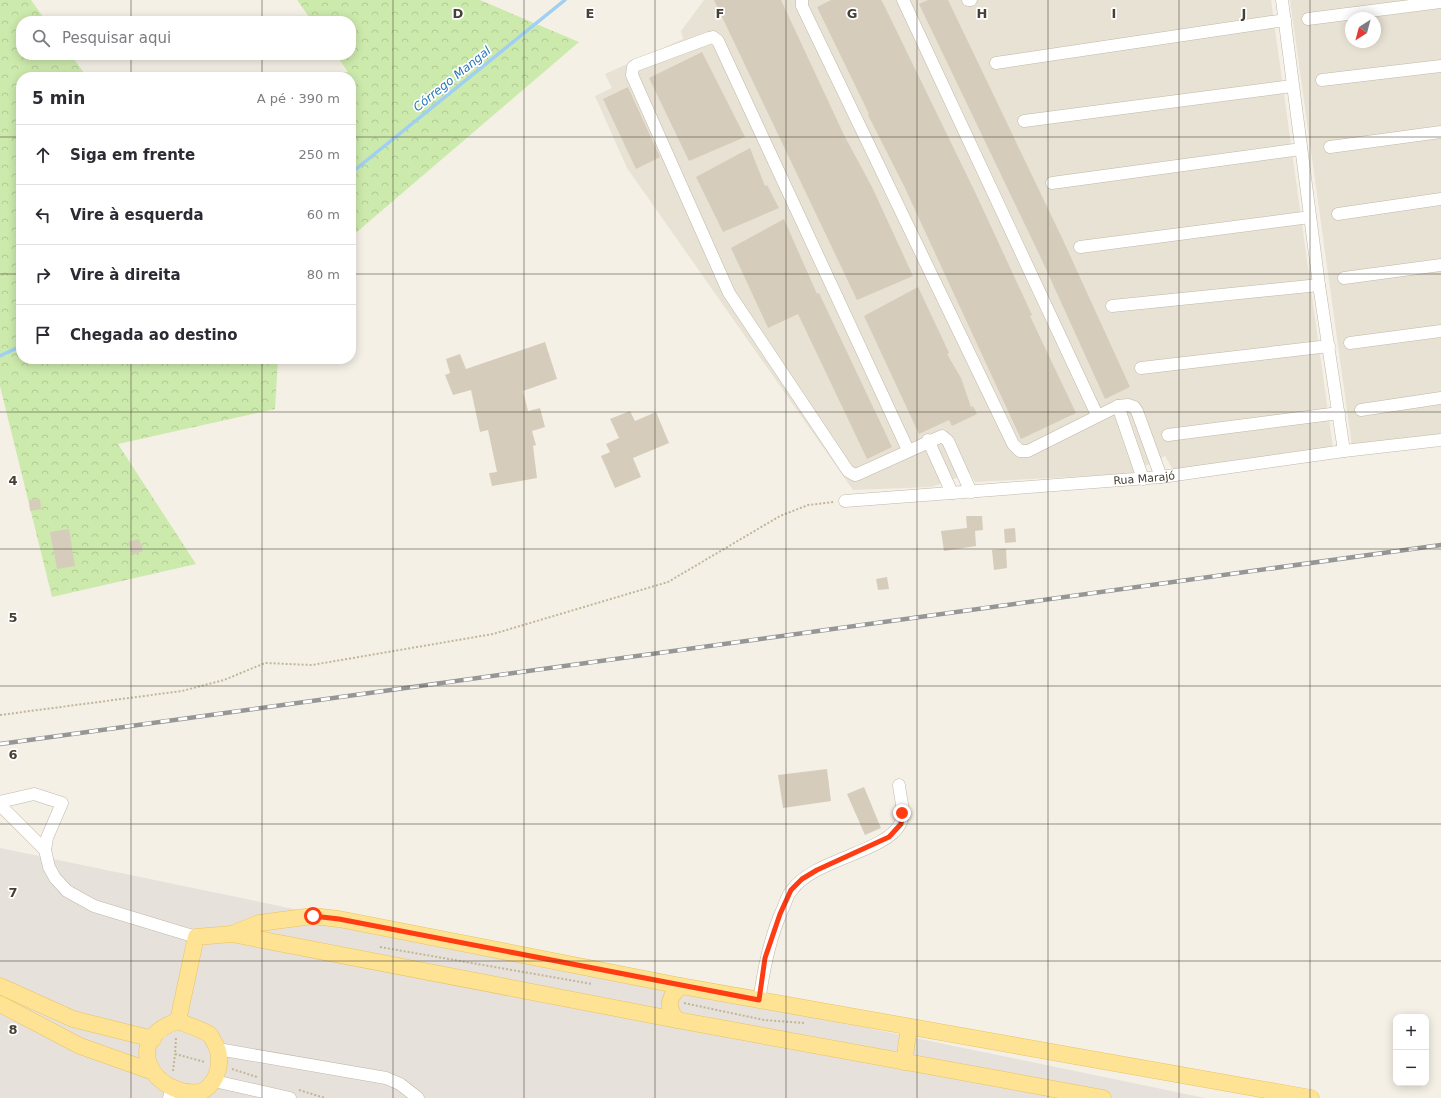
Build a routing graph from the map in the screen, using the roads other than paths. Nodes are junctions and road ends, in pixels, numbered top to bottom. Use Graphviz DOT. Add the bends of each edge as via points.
graph roads {
  1 [pos="802,0"];
  2 [pos="903,0"];
  3 [pos="968,0"];
  4 [pos="971,0"];
  5 [pos="1282,0"];
  6 [pos="1441,2"];
  7 [pos="1308,19"];
  8 [pos="1285,20"];
  9 [pos="996,63"];
  10 [pos="1441,66"];
  11 [pos="1322,80"];
  12 [pos="1292,86"];
  13 [pos="1024,121"];
  14 [pos="1441,132"];
  15 [pos="1330,147"];
  16 [pos="1301,149"];
  17 [pos="1052,183"];
  18 [pos="1441,199"];
  19 [pos="1338,214"];
  20 [pos="1310,217"];
  21 [pos="1080,247"];
  22 [pos="1441,265"];
  23 [pos="1344,278"];
  24 [pos="1319,284"];
  25 [pos="1112,306"];
  26 [pos="1441,331"];
  27 [pos="1350,343"];
  28 [pos="1329,346"];
  29 [pos="1141,368"];
  30 [pos="1441,398"];
  31 [pos="1118,406"];
  32 [pos="1361,410"];
  33 [pos="1339,413"];
  34 [pos="1097,415"];
  35 [pos="1168,435"];
  36 [pos="928,440"];
  37 [pos="1441,440"];
  38 [pos="908,450"];
  39 [pos="1344,451"];
  40 [pos="1161,477"];
  41 [pos="1143,479"];
  42 [pos="971,492"];
  43 [pos="952,493"];
  44 [pos="840,502"];
  45 [pos="899,785"];
  46 [pos="0,804"];
  47 [pos="45,850"];
  48 [pos="232,934"];
  49 [pos="196,937"];
  50 [pos="0,986"];
  51 [pos="681,986"];
  52 [pos="759,1000"];
  53 [pos="0,1004"];
  54 [pos="677,1020"];
  55 [pos="178,1021"];
  56 [pos="909,1027"];
  57 [pos="153,1039"];
  58 [pos="218,1049"];
  59 [pos="904,1062"];
  60 [pos="148,1070"];
  61 [pos="214,1081"];
  62 [pos="292,1093"];
  63 [pos="170,1096"];
  64 [pos="1301,1097"];
  65 [pos="418,1098"];
  66 [pos="1103,1098"];
  1 -- 34 [label="street" via="802,6 1013,444 1020,451 1028,451"];
  2 -- 34 [label="street"];
  3 -- 4 [label="street"];
  5 -- 8 [label="street"];
  6 -- 7 [label="street"];
  8 -- 9 [label="street"];
  8 -- 12 [label="street"];
  10 -- 11 [label="street"];
  12 -- 13 [label="street"];
  12 -- 16 [label="street"];
  14 -- 15 [label="street"];
  16 -- 17 [label="street"];
  16 -- 20 [label="street"];
  18 -- 19 [label="street"];
  20 -- 21 [label="street"];
  20 -- 24 [label="street"];
  22 -- 23 [label="street"];
  24 -- 25 [label="street"];
  24 -- 28 [label="street"];
  26 -- 27 [label="street"];
  28 -- 29 [label="street"];
  28 -- 33 [label="street"];
  30 -- 32 [label="street"];
  31 -- 34 [label="street"];
  31 -- 40 [label="street" via="1128,405 1137,411"];
  31 -- 41 [label="street"];
  33 -- 35 [label="street"];
  33 -- 39 [label="street"];
  36 -- 38 [label="street"];
  36 -- 42 [label="street" via="938,436 945,437"];
  36 -- 43 [label="street"];
  37 -- 39 [label="street, Rua Marajó"];
  38 -- 38 [label="street" via="858,474 848,471 729,293 632,75 631,71 636,65 709,38 713,37 718,41"];
  39 -- 40 [label="street, Rua Marajó"];
  40 -- 41 [label="street, Rua Marajó"];
  41 -- 42 [label="street, Rua Marajó"];
  42 -- 43 [label="street, Rua Marajó"];
  43 -- 44 [label="street, Rua Marajó"];
  45 -- 52 [label="street" via="902,813 901,824 895,832 817,870 802,879 791,890 765,958"];
  46 -- 47 [label="street"];
  46 -- 47 [label="street" via="34,794 62,803 47,838"];
  47 -- 49 [label="street" via="49,867 67,891 94,906"];
  48 -- 49 [label="main road"];
  48 -- 51 [label="main road" via="259,923 313,916 339,919"];
  48 -- 54 [label="main road"];
  49 -- 55 [label="main road"];
  50 -- 57 [label="main road" via="72,1019"];
  51 -- 52 [label="main road"];
  51 -- 54 [label="main road" via="669,1000 670,1010"];
  52 -- 56 [label="main road"];
  53 -- 60 [label="main road" via="80,1046"];
  54 -- 59 [label="main road"];
  55 -- 57 [label="main road" via="165,1025"];
  55 -- 58 [label="main road" via="210,1035"];
  56 -- 59 [label="main road"];
  56 -- 64 [label="main road"];
  57 -- 60 [label="main road" via="147,1054"];
  58 -- 61 [label="main road" via="220,1066"];
  58 -- 65 [label="street" via="386,1078 400,1084"];
  59 -- 66 [label="main road"];
  60 -- 63 [label="main road" via="156,1084"];
  61 -- 62 [label="street"];
  61 -- 63 [label="main road" via="202,1092"];
}
